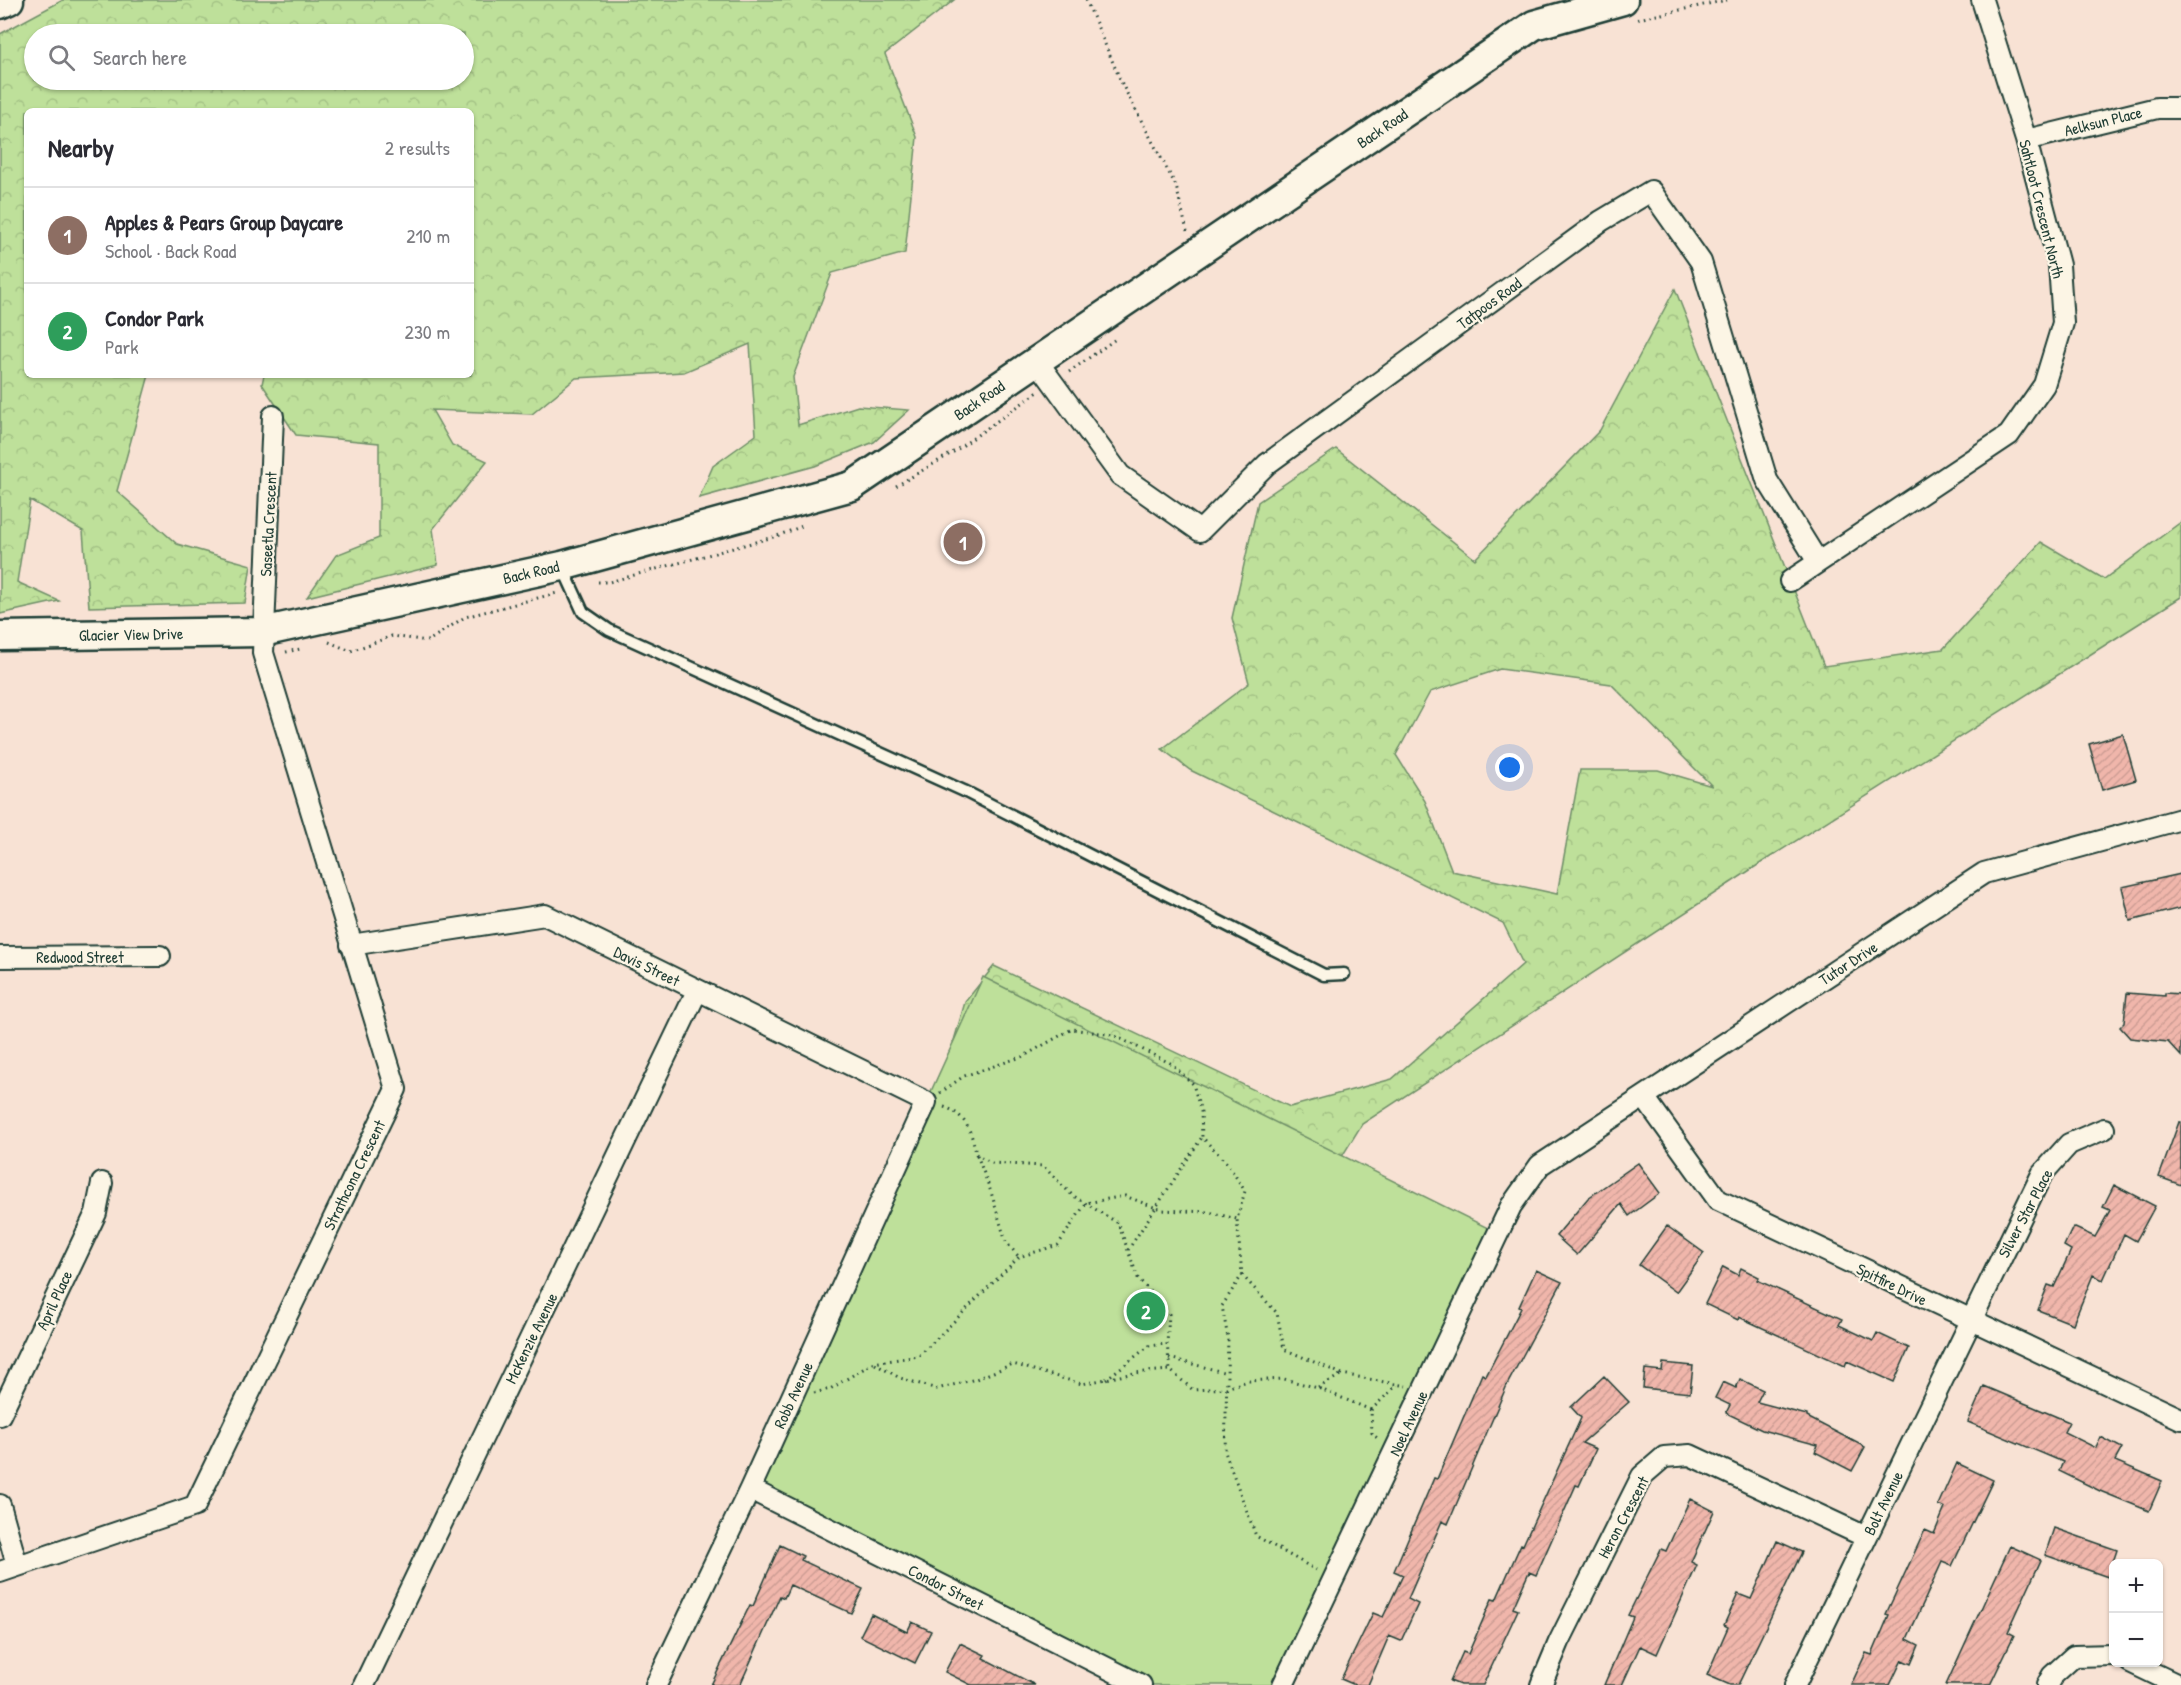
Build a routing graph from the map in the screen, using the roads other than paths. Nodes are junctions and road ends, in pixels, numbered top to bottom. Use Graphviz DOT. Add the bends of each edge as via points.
graph roads {
  1 [pos="9,0"];
  2 [pos="1982,0"];
  3 [pos="0,4"];
  4 [pos="1626,11"];
  5 [pos="2181,108"];
  6 [pos="2026,141"];
  7 [pos="1044,372"];
  8 [pos="273,416"];
  9 [pos="1818,562"];
  10 [pos="562,566"];
  11 [pos="1790,581"];
  12 [pos="262,632"];
  13 [pos="0,636"];
  14 [pos="2181,819"];
  15 [pos="351,945"];
  16 [pos="160,956"];
  17 [pos="0,957"];
  18 [pos="1344,974"];
  19 [pos="697,991"];
  20 [pos="1644,1097"];
  21 [pos="926,1102"];
  22 [pos="2104,1129"];
  23 [pos="1540,1165"];
  24 [pos="102,1183"];
  25 [pos="1970,1321"];
  26 [pos="0,1415"];
  27 [pos="2181,1419"];
  28 [pos="750,1489"];
  29 [pos="0,1505"];
  30 [pos="1866,1537"];
  31 [pos="8,1569"];
  32 [pos="2109,1655"];
  33 [pos="2140,1667"];
  34 [pos="364,1685"];
  35 [pos="656,1685"];
  36 [pos="1141,1685"];
  37 [pos="1284,1685"];
  38 [pos="1541,1685"];
  39 [pos="1795,1685"];
  40 [pos="2047,1685"];
  41 [pos="2178,1685"];
  1 -- 3 [label="street"];
  2 -- 6 [label="street, Sahtloot Crescent North"];
  4 -- 7 [label="street, Back Road" via="1534,25 1199,251"];
  5 -- 6 [label="street, Aelksun Place" via="2157,108"];
  6 -- 9 [label="street, Sahtloot Crescent North" via="2059,265 2063,323 2044,385 2010,435"];
  7 -- 9 [label="street, Tatpoos Road" via="1120,475 1200,531 1267,464 1601,221 1651,191 1701,262 1767,480"];
  7 -- 10 [label="street, Back Road" via="852,486"];
  8 -- 12 [label="street, Saseetla Crescent"];
  9 -- 11 [label="street, Sahtloot Crescent North"];
  10 -- 12 [label="street, Back Road"];
  10 -- 18 [label="lane" via="583,612 609,630 964,791 1324,975"];
  12 -- 13 [label="street, Glacier View Drive"];
  12 -- 15 [label="street, Strathcona Crescent" via="263,653"];
  14 -- 20 [label="street, Tutor Drive" via="1984,873"];
  15 -- 19 [label="street, Davis Street" via="545,915"];
  15 -- 31 [label="street, Strathcona Crescent" via="396,1089 195,1506"];
  16 -- 17 [label="street, Redwood Street"];
  19 -- 21 [label="street, Davis Street"];
  19 -- 34 [label="street, McKenzie Avenue"];
  20 -- 23 [label="street, Tutor Drive"];
  20 -- 25 [label="street, Spitfire Drive" via="1718,1200"];
  21 -- 28 [label="street, Robb Avenue"];
  22 -- 25 [label="street, Silver Star Place" via="2069,1144 2042,1174"];
  23 -- 37 [label="street, Noel Avenue" via="1511,1206"];
  24 -- 26 [label="street, April Place" via="96,1213"];
  25 -- 27 [label="street, Spitfire Drive"];
  25 -- 30 [label="street, Bolt Avenue"];
  28 -- 35 [label="street, Robb Avenue"];
  28 -- 36 [label="street, Condor Street"];
  29 -- 31 [label="street"];
  30 -- 38 [label="street, Heron Crescent" via="1690,1455 1664,1457 1642,1476"];
  30 -- 39 [label="street, Bolt Avenue"];
  32 -- 40 [label="street" via="2074,1656"];
  33 -- 41 [label="street"];
}
